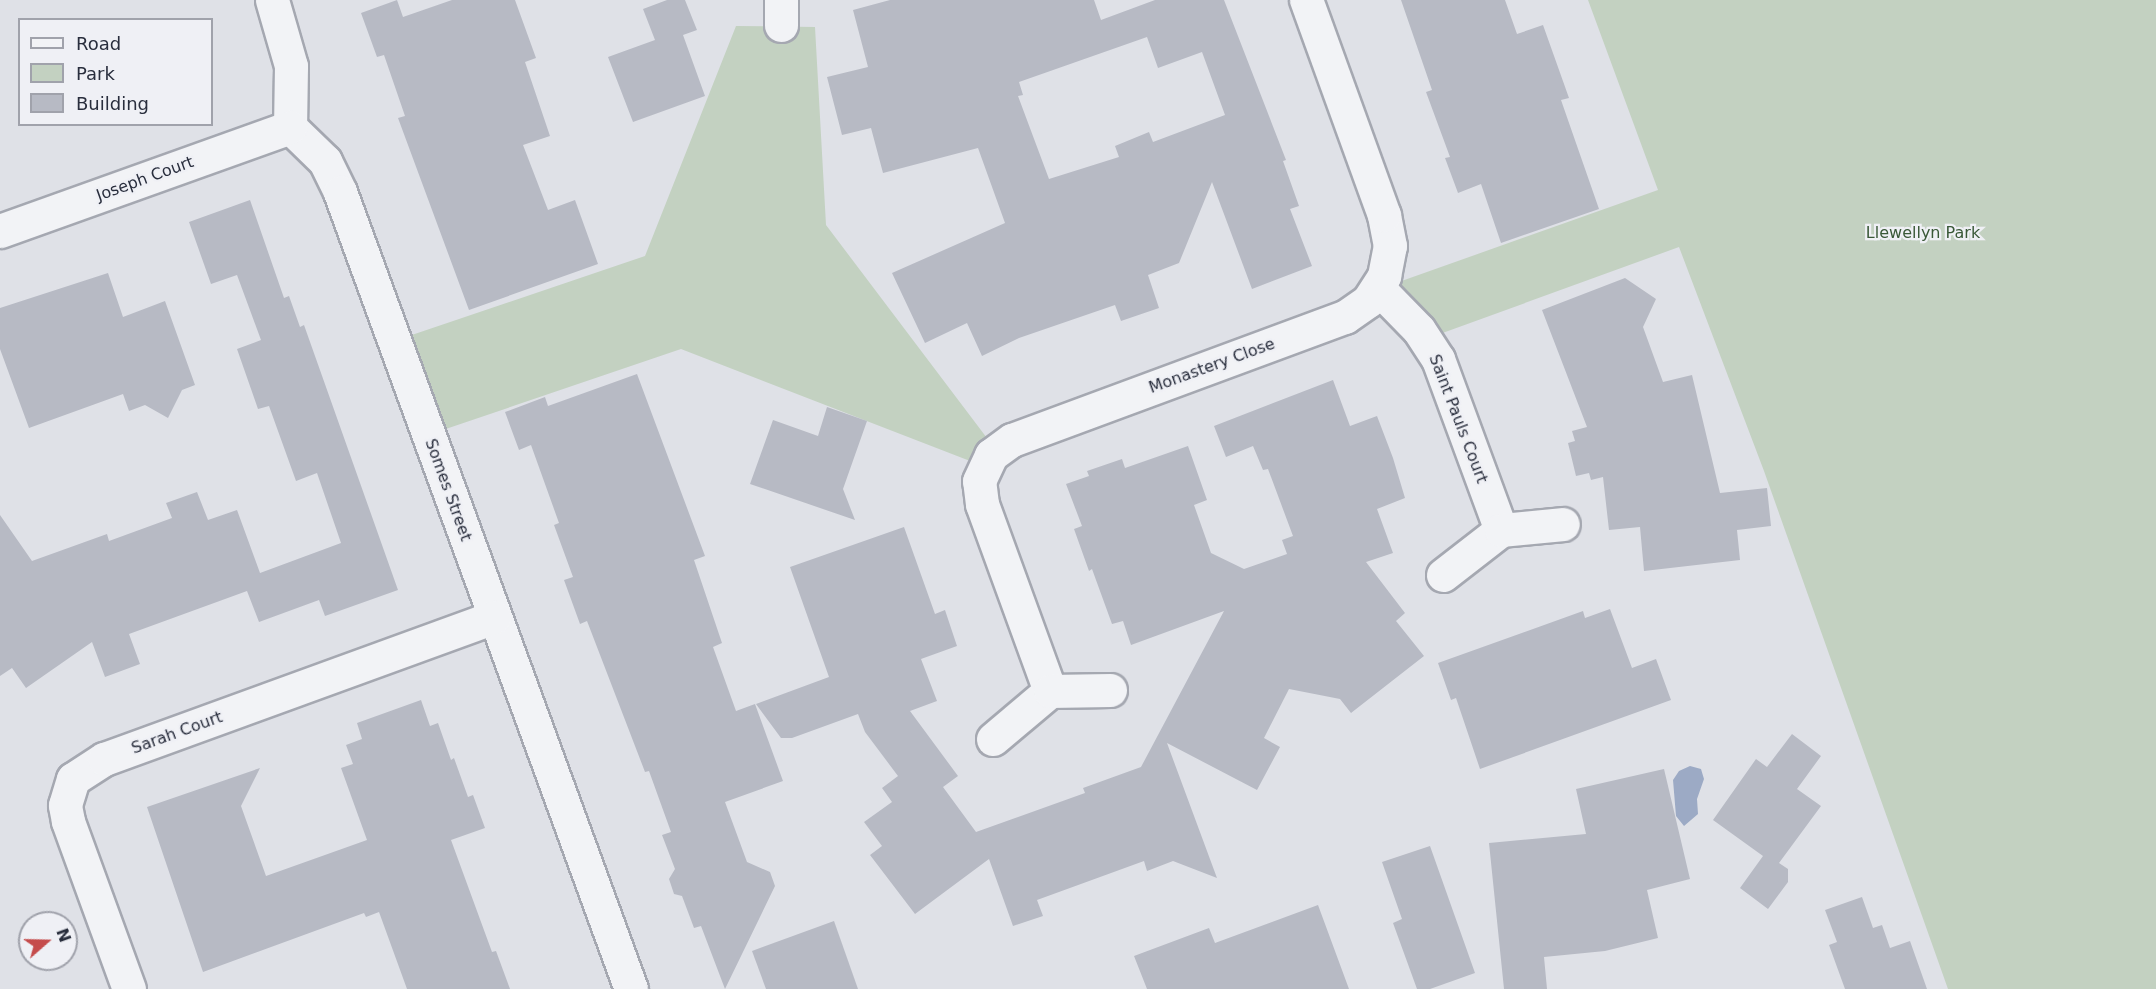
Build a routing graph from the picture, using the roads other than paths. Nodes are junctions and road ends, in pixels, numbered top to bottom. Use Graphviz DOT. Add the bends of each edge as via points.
graph roads {
  1 [pos="272,0"];
  2 [pos="1306,0"];
  3 [pos="290,127"];
  4 [pos="0,231"];
  5 [pos="1379,290"];
  6 [pos="1563,524"];
  7 [pos="1501,530"];
  8 [pos="1443,575"];
  9 [pos="494,617"];
  10 [pos="1110,690"];
  11 [pos="1050,691"];
  12 [pos="993,739"];
  13 [pos="129,989"];
  14 [pos="631,989"];
  1 -- 3 [label="street" via="291,66"];
  2 -- 5 [label="street, Monastery Close" via="1388,230 1388,262"];
  3 -- 4 [label="street, Joseph Court"];
  3 -- 9 [label="street, Somes Street" via="325,161 340,192"];
  5 -- 7 [label="street, Saint Pauls Court" via="1419,330 1438,359"];
  5 -- 11 [label="street, Monastery Close" via="1345,317 1012,440 991,455 979,481 982,504"];
  6 -- 7 [label="street"];
  7 -- 8 [label="street"];
  9 -- 13 [label="street, Sarah Court" via="104,759 74,779 65,805 68,821"];
  9 -- 14 [label="street, Somes Street"];
  10 -- 11 [label="street"];
  11 -- 12 [label="street"];
}
